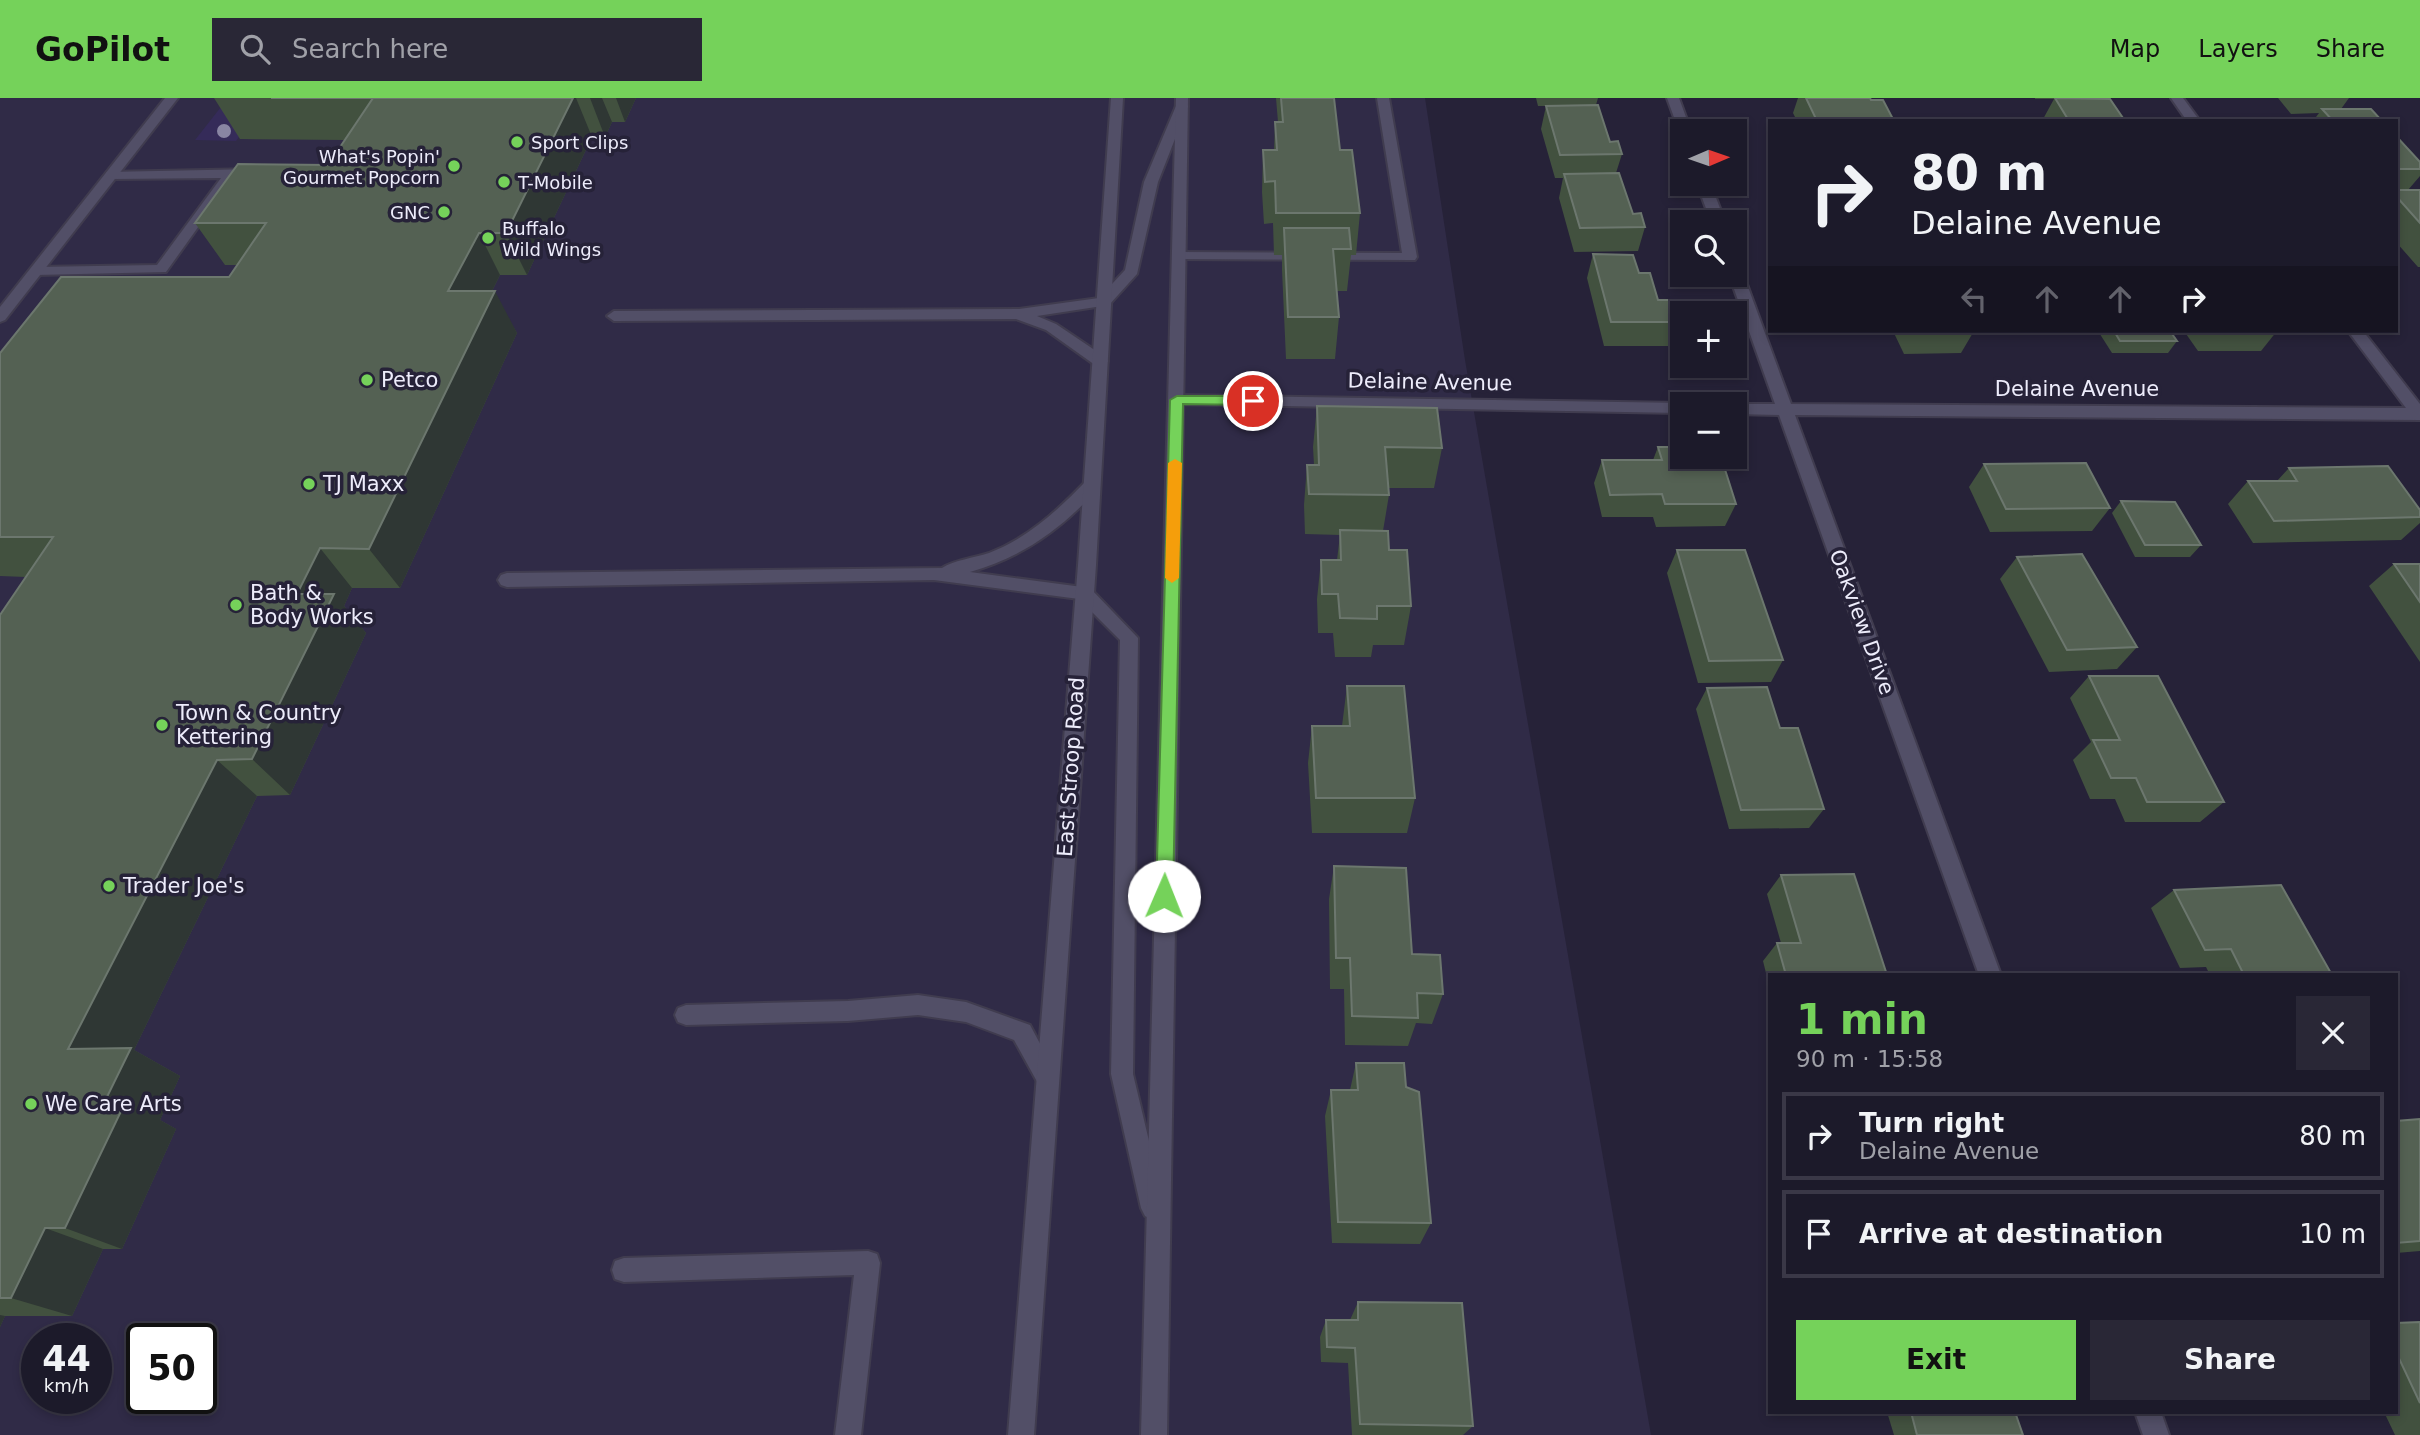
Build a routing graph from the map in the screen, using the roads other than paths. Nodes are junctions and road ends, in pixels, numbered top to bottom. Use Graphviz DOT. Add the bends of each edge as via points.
graph roads {
  1 [pos="172,98"];
  2 [pos="1117,98"];
  3 [pos="1383,98"];
  4 [pos="1673,98"];
  5 [pos="2177,98"];
  6 [pos="1182,102"];
  7 [pos="1681,119"];
  8 [pos="2193,119"];
  9 [pos="268,173"];
  10 [pos="230,174"];
  11 [pos="112,175"];
  12 [pos="1179,256"];
  13 [pos="36,271"];
  14 [pos="1741,287"];
  15 [pos="1104,302"];
  16 [pos="5,311"];
  17 [pos="1019,314"];
  18 [pos="614,316"];
  19 [pos="2357,333"];
  20 [pos="1100,361"];
  21 [pos="1177,400"];
  22 [pos="1670,408"];
  23 [pos="1747,409"];
  24 [pos="1785,410"];
  25 [pos="2419,414"];
  26 [pos="1092,485"];
  27 [pos="934,574"];
  28 [pos="507,580"];
  29 [pos="1084,593"];
  30 [pos="1989,973"];
  31 [pos="686,1015"];
  32 [pos="1048,1079"];
  33 [pos="1157,1223"];
  34 [pos="624,1270"];
  35 [pos="2149,1414"];
  36 [pos="848,1435"];
  37 [pos="1021,1435"];
  38 [pos="1154,1435"];
  39 [pos="2156,1435"];
  1 -- 11 [label="main road"];
  2 -- 15 [label="main road, East Stroop Road"];
  3 -- 12 [label="main road" via="1410,257"];
  4 -- 7 [label="main road"];
  5 -- 8 [label="main road"];
  6 -- 12 [label="main road"];
  6 -- 15 [label="main road" via="1151,182 1132,271"];
  9 -- 10 [label="main road"];
  10 -- 11 [label="main road"];
  10 -- 13 [label="main road" via="161,269"];
  11 -- 13 [label="main road"];
  12 -- 21 [label="main road"];
  13 -- 16 [label="main road"];
  14 -- 24 [label="main road, Oakview Drive"];
  15 -- 17 [label="main road"];
  15 -- 20 [label="main road, East Stroop Road"];
  17 -- 18 [label="main road"];
  17 -- 20 [label="main road" via="1051,327"];
  19 -- 25 [label="main road"];
  20 -- 26 [label="main road, East Stroop Road"];
  21 -- 22 [label="main road, Delaine Avenue"];
  21 -- 33 [label="main road"];
  23 -- 24 [label="main road, Delaine Avenue"];
  24 -- 25 [label="main road, Delaine Avenue"];
  24 -- 30 [label="main road, Oakview Drive"];
  26 -- 27 [label="main road" via="1060,520 1027,542 989,561"];
  26 -- 29 [label="main road, East Stroop Road"];
  27 -- 28 [label="main road"];
  27 -- 29 [label="main road"];
  29 -- 32 [label="main road, East Stroop Road"];
  29 -- 33 [label="main road" via="1129,638 1122,1074"];
  31 -- 32 [label="main road" via="918,1005 966,1012 1022,1032"];
  32 -- 37 [label="main road, East Stroop Road"];
  33 -- 38 [label="main road"];
  34 -- 36 [label="main road" via="868,1263"];
  35 -- 39 [label="main road"];
}
